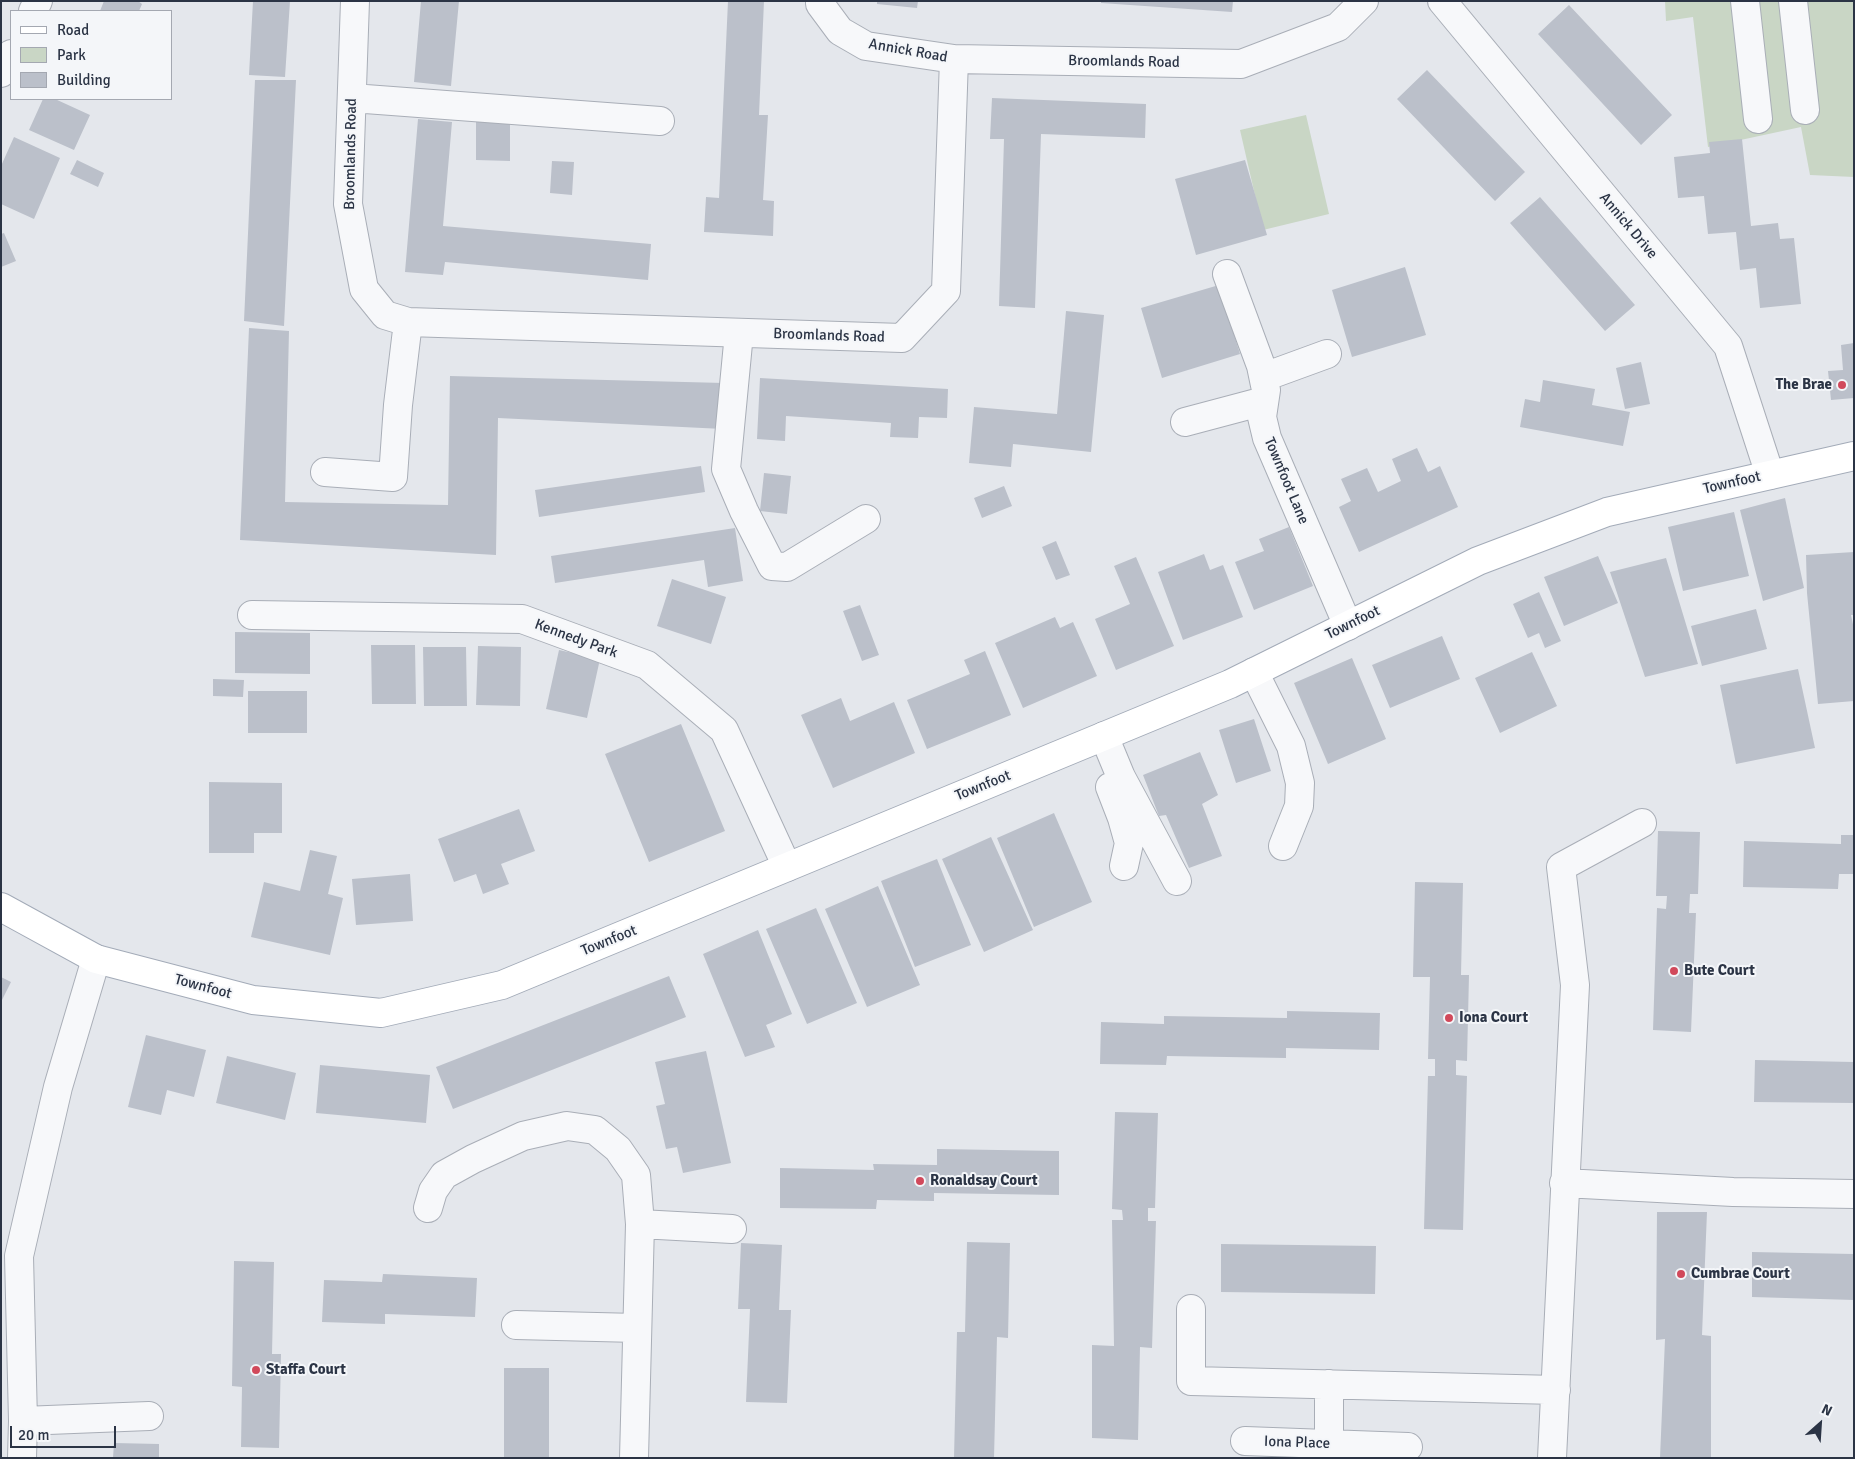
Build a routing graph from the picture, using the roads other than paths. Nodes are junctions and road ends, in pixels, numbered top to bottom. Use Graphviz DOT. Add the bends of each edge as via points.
graph roads {
  1 [pos="355,1"];
  2 [pos="820,1"];
  3 [pos="1364,1"];
  4 [pos="1442,1"];
  5 [pos="1745,1"];
  6 [pos="1793,1"];
  7 [pos="10,56"];
  8 [pos="954,59"];
  9 [pos="1,73"];
  10 [pos="352,98"];
  11 [pos="1805,110"];
  12 [pos="1758,119"];
  13 [pos="660,121"];
  14 [pos="1227,274"];
  15 [pos="408,322"];
  16 [pos="739,333"];
  17 [pos="1327,354"];
  18 [pos="1264,389"];
  19 [pos="1185,422"];
  20 [pos="1854,456"];
  21 [pos="325,472"];
  22 [pos="1770,475"];
  23 [pos="866,519"];
  24 [pos="252,615"];
  25 [pos="1348,626"];
  26 [pos="1254,672"];
  27 [pos="1098,738"];
  28 [pos="1642,823"];
  29 [pos="1283,846"];
  30 [pos="1124,866"];
  31 [pos="787,867"];
  32 [pos="1177,881"];
  33 [pos="1,907"];
  34 [pos="96,959"];
  35 [pos="1564,1183"];
  36 [pos="1854,1194"];
  37 [pos="428,1208"];
  38 [pos="640,1224"];
  39 [pos="732,1229"];
  40 [pos="10,1259"];
  41 [pos="1191,1309"];
  42 [pos="516,1325"];
  43 [pos="637,1328"];
  44 [pos="1329,1384"];
  45 [pos="1556,1390"];
  46 [pos="149,1416"];
  47 [pos="23,1421"];
  48 [pos="1245,1441"];
  49 [pos="1329,1444"];
  50 [pos="1408,1447"];
  51 [pos="22,1458"];
  52 [pos="634,1458"];
  53 [pos="1552,1458"];
  1 -- 10 [label="street, Broomlands Road"];
  2 -- 8 [label="street, Annick Road" via="840,31 866,46"];
  3 -- 8 [label="street, Broomlands Road" via="1338,27 1241,64"];
  4 -- 22 [label="street, Annick Drive" via="1728,346"];
  5 -- 12 [label="street"];
  6 -- 11 [label="street"];
  7 -- 9 [label="street"];
  8 -- 16 [label="street, Broomlands Road" via="946,291 902,338"];
  10 -- 13 [label="street"];
  10 -- 15 [label="street, Broomlands Road" via="348,204 364,289 384,315"];
  14 -- 18 [label="street, Townfoot Lane" via="1261,366"];
  15 -- 16 [label="street, Broomlands Road"];
  15 -- 21 [label="street" via="393,477"];
  16 -- 23 [label="street" via="726,469 772,566 787,567"];
  17 -- 18 [label="street"];
  18 -- 19 [label="street"];
  18 -- 25 [label="street, Townfoot Lane" via="1262,417 1267,438"];
  20 -- 22 [label="main road, Townfoot"];
  22 -- 25 [label="main road, Townfoot" via="1607,512 1478,561"];
  24 -- 31 [label="street, Kennedy Park" via="522,619 648,665 724,730"];
  25 -- 26 [label="main road, Townfoot"];
  26 -- 27 [label="main road, Townfoot"];
  26 -- 29 [label="street" via="1291,746 1300,783 1299,806"];
  27 -- 30 [label="street" via="1129,843"];
  27 -- 31 [label="main road, Townfoot"];
  27 -- 32 [label="street"];
  28 -- 35 [label="street" via="1561,867 1575,985"];
  31 -- 34 [label="main road, Townfoot" via="502,985 382,1013 253,1000"];
  33 -- 34 [label="main road, Townfoot"];
  34 -- 40 [label="street"];
  35 -- 36 [label="street" via="1733,1192"];
  35 -- 45 [label="street"];
  37 -- 38 [label="street" via="433,1191 444,1175 523,1136 567,1126 596,1130 618,1149 636,1175"];
  38 -- 39 [label="street"];
  38 -- 43 [label="street"];
  40 -- 47 [label="street"];
  41 -- 44 [label="street" via="1191,1381"];
  42 -- 43 [label="street"];
  43 -- 52 [label="street"];
  44 -- 45 [label="street"];
  44 -- 49 [label="street"];
  45 -- 53 [label="street"];
  46 -- 47 [label="street"];
  47 -- 51 [label="street"];
  48 -- 49 [label="street, Iona Place"];
  49 -- 50 [label="street, Iona Place"];
}
